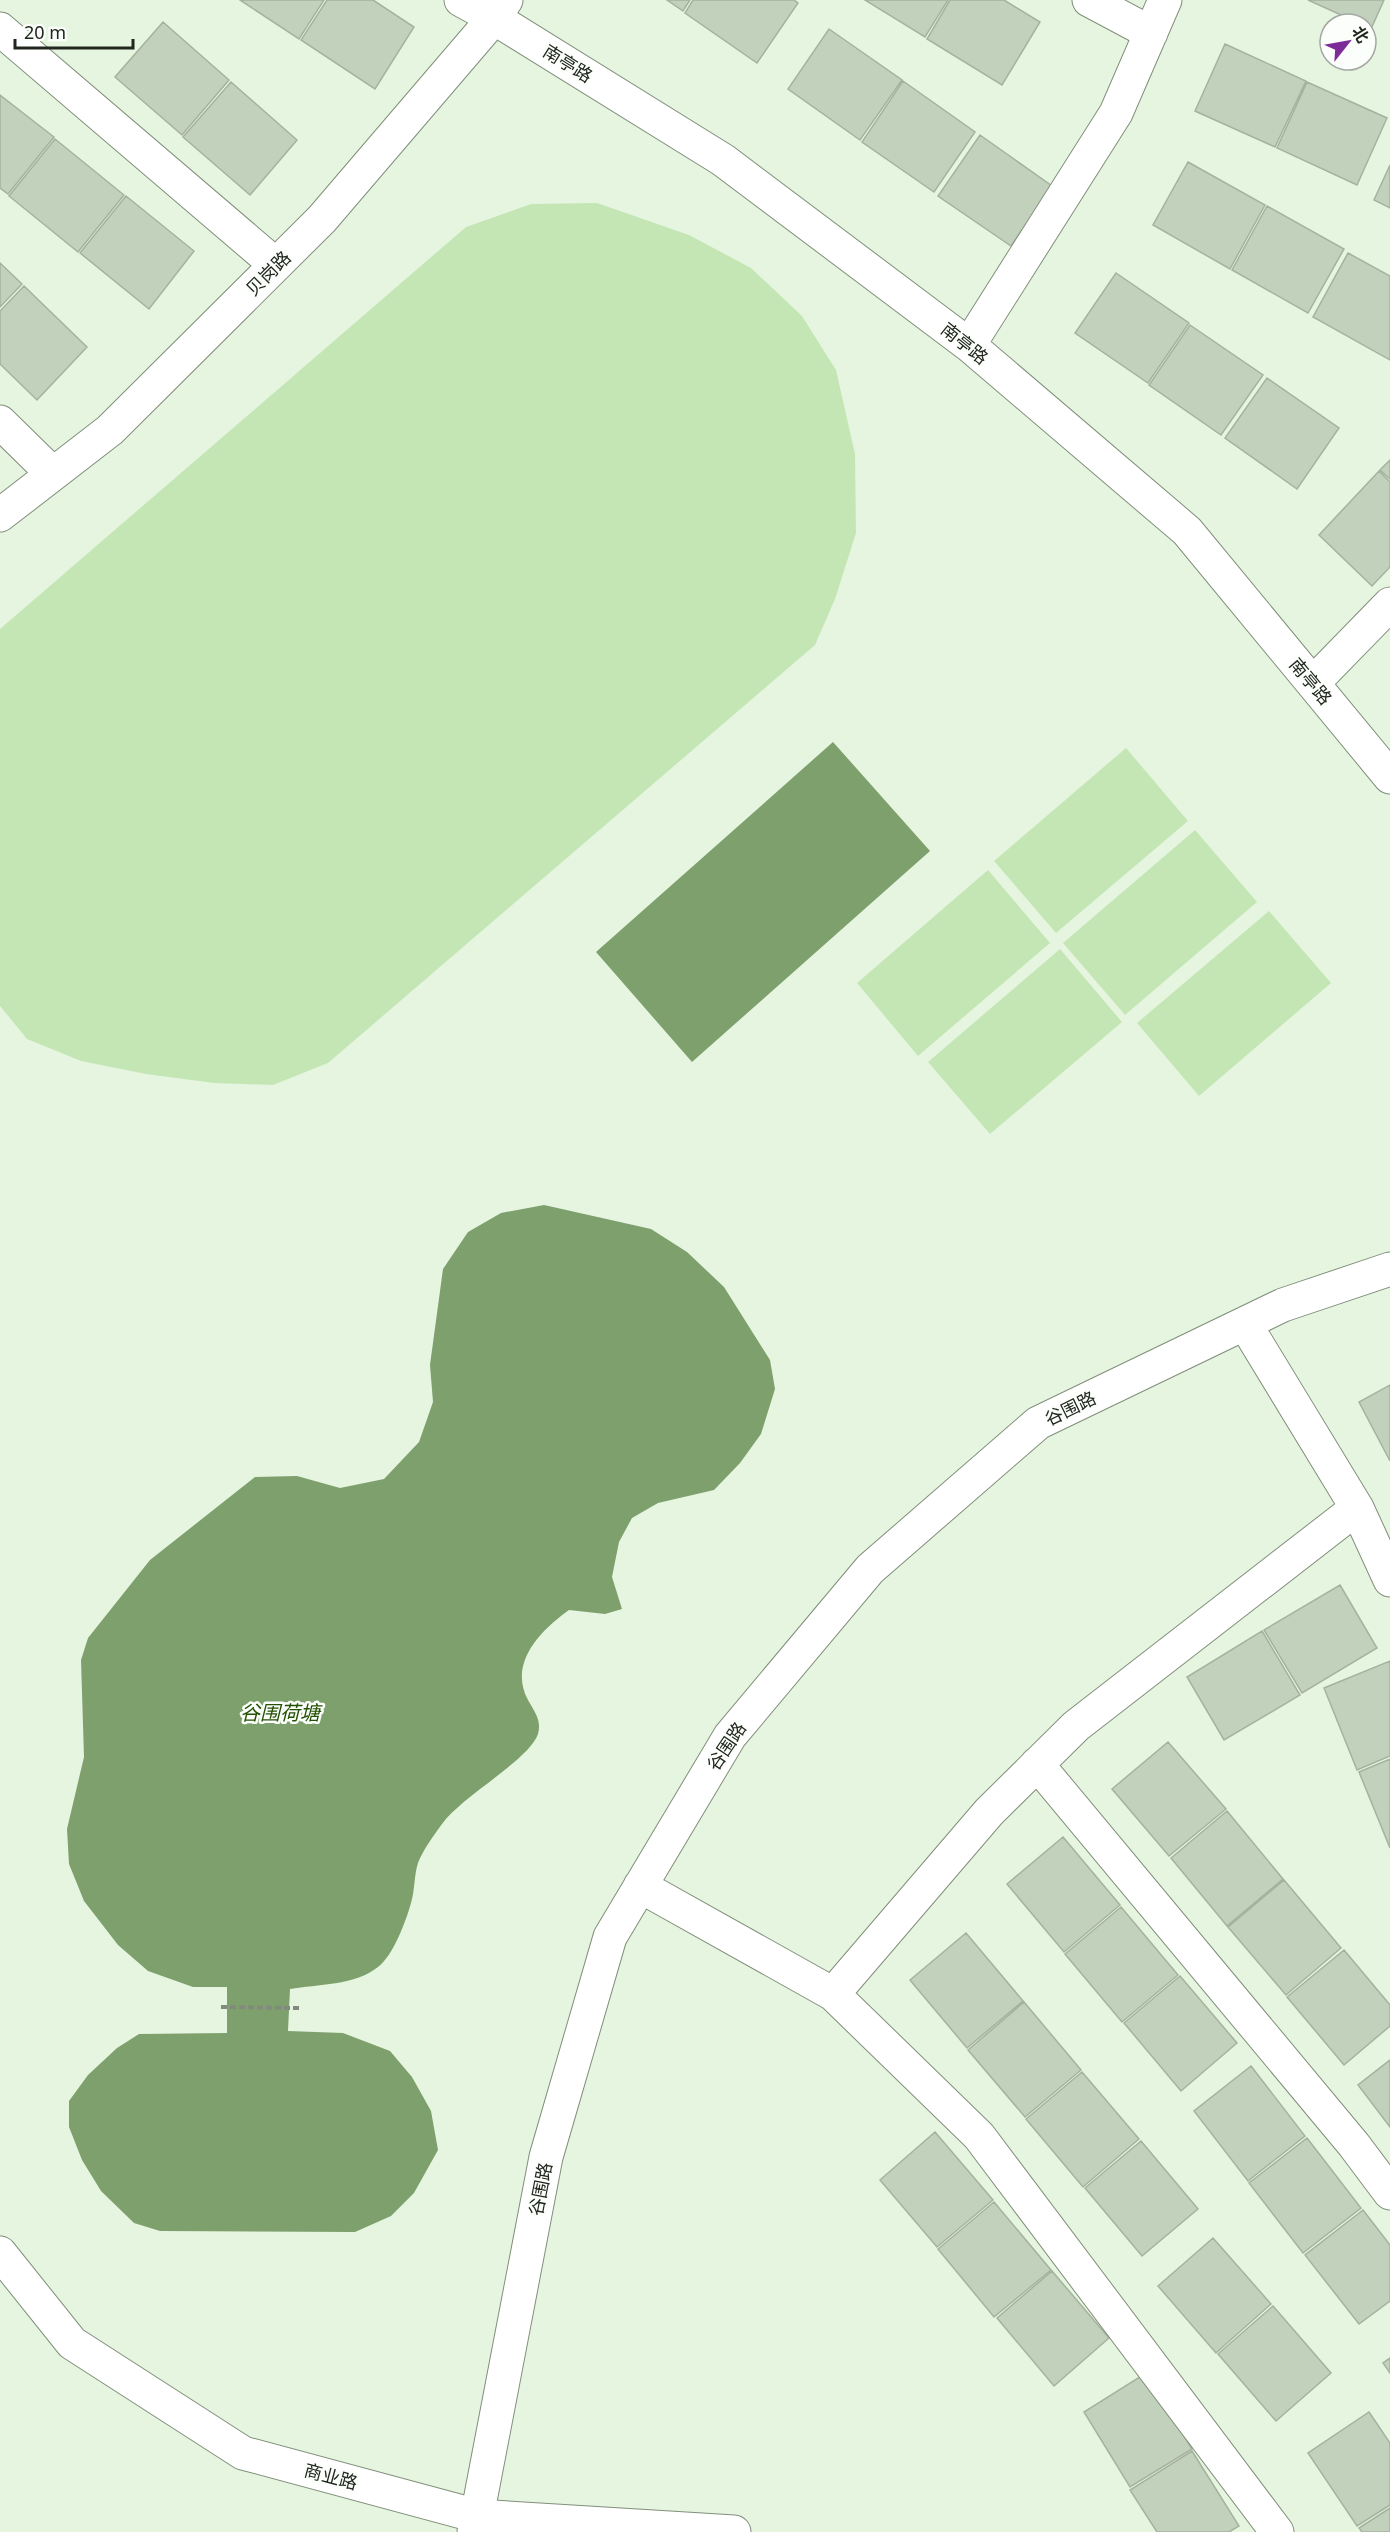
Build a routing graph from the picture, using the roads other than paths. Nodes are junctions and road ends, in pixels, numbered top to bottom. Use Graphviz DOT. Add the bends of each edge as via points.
graph roads {
  1 [pos="461,0"];
  2 [pos="1089,0"];
  3 [pos="1165,0"];
  4 [pos="500,9"];
  5 [pos="0,29"];
  6 [pos="1151,33"];
  7 [pos="276,265"];
  8 [pos="969,345"];
  9 [pos="0,422"];
  10 [pos="53,474"];
  11 [pos="0,515"];
  12 [pos="1390,604"];
  13 [pos="1313,683"];
  14 [pos="1390,777"];
  15 [pos="1390,1269"];
  16 [pos="1245,1324"];
  17 [pos="1357,1508"];
  18 [pos="1390,1580"];
  19 [pos="1037,1764"];
  20 [pos="640,1886"];
  21 [pos="833,1994"];
  22 [pos="1390,2193"];
  23 [pos="0,2253"];
  24 [pos="475,2524"];
  25 [pos="734,2532"];
  26 [pos="1277,2532"];
  1 -- 4 [label="street, 南亭路"];
  2 -- 6 [label="street"];
  3 -- 6 [label="street"];
  4 -- 7 [label="street, 贝岗路" via="322,219"];
  4 -- 8 [label="street, 南亭路" via="723,160"];
  5 -- 7 [label="street"];
  6 -- 8 [label="street" via="1116,113"];
  7 -- 10 [label="street, 贝岗路" via="110,430"];
  8 -- 13 [label="street, 南亭路" via="1187,531"];
  9 -- 10 [label="street"];
  10 -- 11 [label="street, 贝岗路"];
  12 -- 13 [label="street"];
  13 -- 14 [label="street, 南亭路"];
  15 -- 16 [label="street, 谷围路" via="1283,1305"];
  16 -- 17 [label="street"];
  16 -- 20 [label="street, 谷围路" via="1038,1423 870,1569 729,1736"];
  17 -- 18 [label="street"];
  17 -- 19 [label="street" via="1076,1726"];
  19 -- 21 [label="street" via="989,1812"];
  19 -- 22 [label="street"];
  20 -- 21 [label="street"];
  20 -- 24 [label="street, 谷围路" via="610,1937 546,2157"];
  21 -- 26 [label="street" via="979,2136"];
  23 -- 24 [label="street, 商业路" via="72,2343 243,2452"];
  24 -- 25 [label="street, 商业路"];
}
